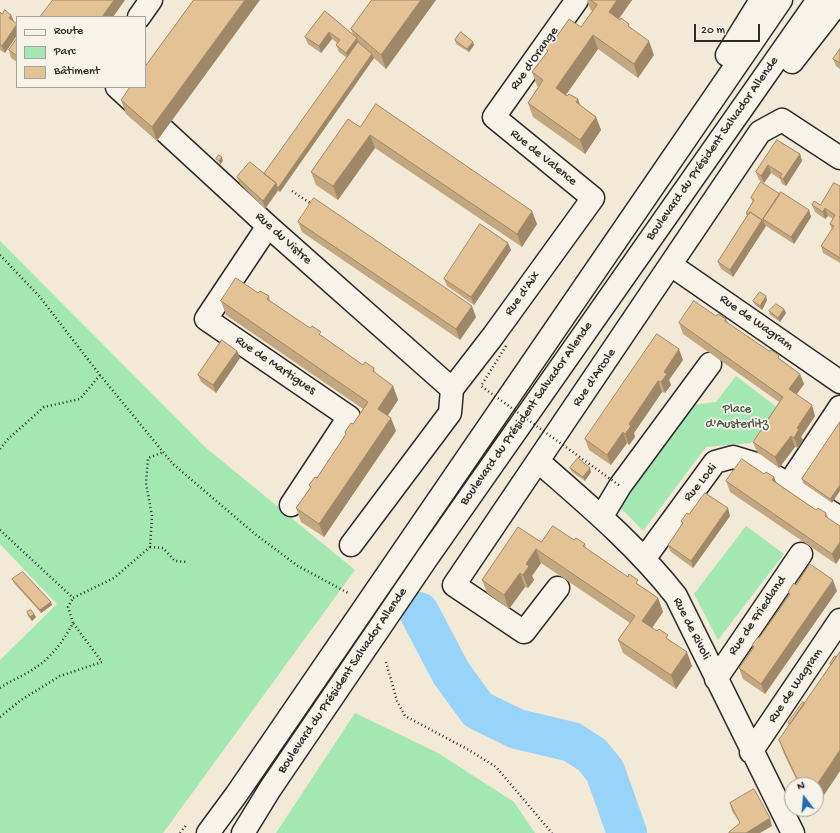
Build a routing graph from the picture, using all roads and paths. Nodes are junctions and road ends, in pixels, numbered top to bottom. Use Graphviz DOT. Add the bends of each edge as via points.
graph roads {
  1 [pos="151,0"];
  2 [pos="577,0"];
  3 [pos="761,0"];
  4 [pos="781,0"];
  5 [pos="818,0"];
  6 [pos="840,4"];
  7 [pos="140,16"];
  8 [pos="118,88"];
  9 [pos="714,99"];
  10 [pos="494,117"];
  11 [pos="840,158"];
  12 [pos="292,191"];
  13 [pos="592,198"];
  14 [pos="318,208"];
  15 [pos="268,226"];
  16 [pos="0,255"];
  17 [pos="671,265"];
  18 [pos="506,346"];
  19 [pos="710,364"];
  20 [pos="100,375"];
  21 [pos="840,382"];
  22 [pos="452,389"];
  23 [pos="840,408"];
  24 [pos="0,449"];
  25 [pos="164,452"];
  26 [pos="539,462"];
  27 [pos="788,485"];
  28 [pos="620,486"];
  29 [pos="290,505"];
  30 [pos="602,516"];
  31 [pos="840,518"];
  32 [pos="0,530"];
  33 [pos="351,545"];
  34 [pos="150,547"];
  35 [pos="801,554"];
  36 [pos="427,558"];
  37 [pos="644,559"];
  38 [pos="188,562"];
  39 [pos="558,588"];
  40 [pos="73,598"];
  41 [pos="368,603"];
  42 [pos="840,620"];
  43 [pos="73,623"];
  44 [pos="386,662"];
  45 [pos="716,679"];
  46 [pos="0,688"];
  47 [pos="0,717"];
  48 [pos="751,752"];
  49 [pos="208,833"];
  50 [pos="243,833"];
  51 [pos="552,833"];
  52 [pos="793,833"];
  1 -- 7 [label="street"];
  2 -- 10 [label="street, Rue d'Orange"];
  3 -- 9 [label="street" via="724,59"];
  4 -- 9 [label="street, Boulevard du Président Salvador Allende"];
  5 -- 36 [label="street, Boulevard du Président Salvador Allende"];
  6 -- 36 [label="street" via="802,48 742,131 487,498"];
  8 -- 15 [label="street, Rue du Vistre"];
  9 -- 41 [label="street, Boulevard du Président Salvador Allende"];
  10 -- 13 [label="street, Rue de Valence"];
  11 -- 17 [label="street, Rue d'Arcole" via="782,120 760,132"];
  12 -- 14 [label="path"];
  13 -- 22 [label="street, Rue d'Aix"];
  15 -- 22 [label="street, Rue du Vistre"];
  15 -- 29 [label="street, Rue de Martigues" via="206,319 349,417"];
  16 -- 20 [label="path" via="39,296"];
  17 -- 21 [label="street, Rue de Wagram"];
  17 -- 26 [label="street, Rue d'Arcole"];
  18 -- 28 [label="path, bridge" via="481,386"];
  19 -- 28 [label="street"];
  20 -- 24 [label="path" via="80,399 44,407"];
  20 -- 25 [label="path"];
  22 -- 33 [label="street" via="450,413"];
  23 -- 27 [label="street"];
  25 -- 34 [label="path" via="148,458 146,483 152,516"];
  25 -- 41 [label="path" via="173,464 255,534 298,566"];
  26 -- 30 [label="street, Rue de Rivoli"];
  26 -- 39 [label="street, Rue d'Arcole" via="454,585 524,632"];
  27 -- 31 [label="street, Rue Lodi"];
  27 -- 37 [label="street, Rue Lodi" via="756,464 733,457 715,462"];
  28 -- 30 [label="street"];
  30 -- 37 [label="street, Rue de Rivoli"];
  32 -- 40 [label="path"];
  34 -- 38 [label="path" via="163,548 175,561"];
  34 -- 40 [label="path" via="114,578"];
  35 -- 45 [label="street, Rue de Friedland"];
  36 -- 50 [label="street, Boulevard du Président Salvador Allende" via="270,789"];
  37 -- 45 [label="street, Rue de Rivoli" via="676,596"];
  40 -- 43 [label="path" via="68,607"];
  41 -- 49 [label="street, Boulevard du Président Salvador Allende"];
  42 -- 48 [label="street, Rue de Wagram"];
  43 -- 46 [label="path" via="64,641 36,668"];
  43 -- 47 [label="path" via="102,662 60,676 21,700"];
  44 -- 51 [label="path" via="397,701 405,716 496,767"];
  45 -- 48 [label="street, Rue de Rivoli"];
  48 -- 52 [label="street, Rue de Rivoli"];
}
